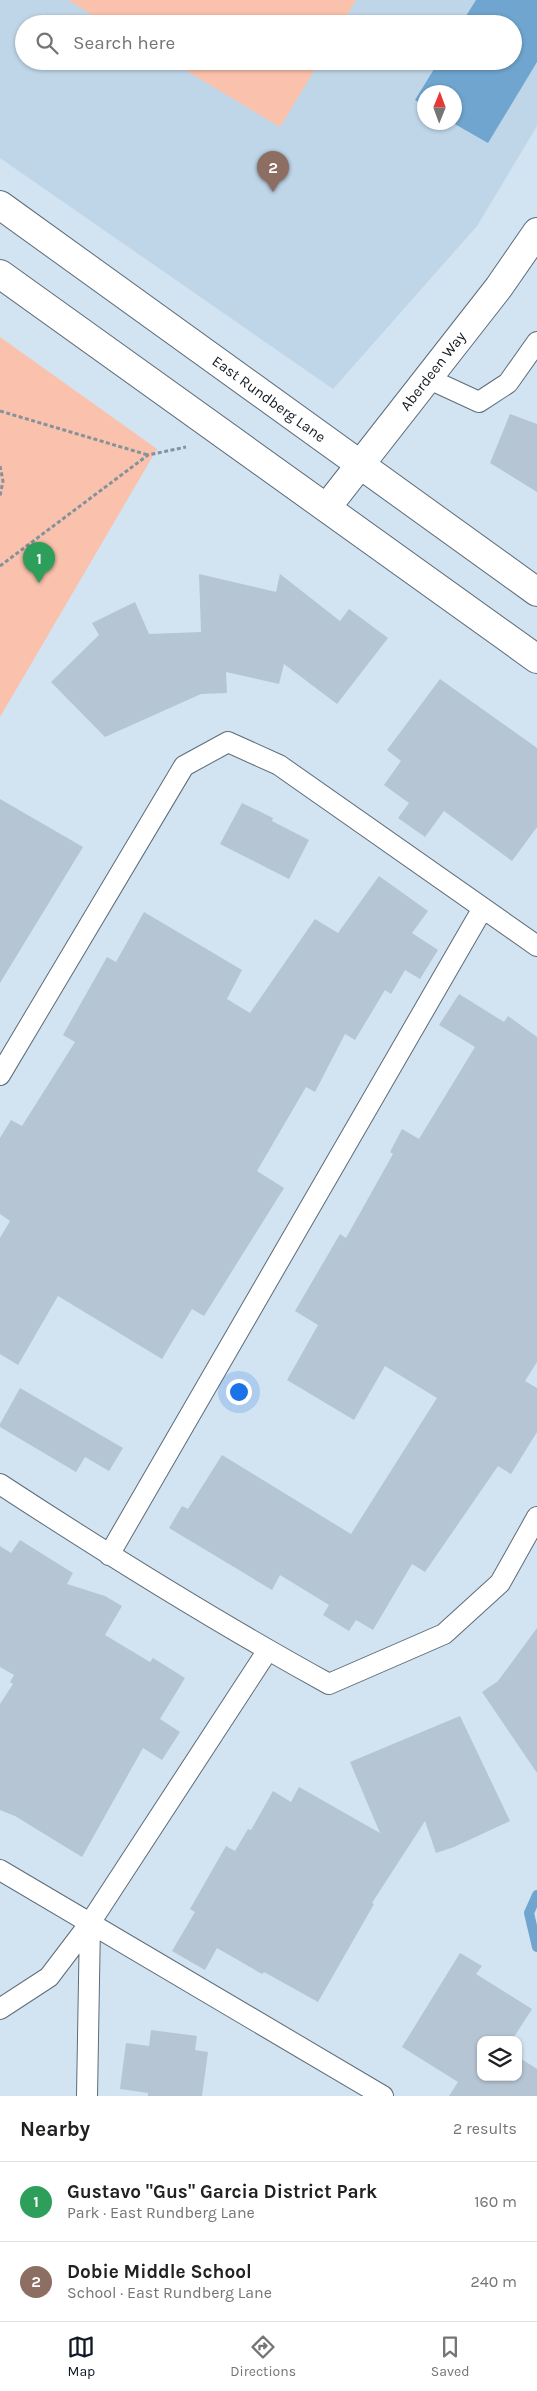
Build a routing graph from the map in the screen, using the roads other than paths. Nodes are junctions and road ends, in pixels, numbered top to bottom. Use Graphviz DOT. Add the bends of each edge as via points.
graph roads {
  1 [pos="0,205"];
  2 [pos="537,232"];
  3 [pos="0,274"];
  4 [pos="537,342"];
  5 [pos="427,378"];
  6 [pos="360,464"];
  7 [pos="327,507"];
  8 [pos="537,592"];
  9 [pos="537,659"];
  10 [pos="483,908"];
  11 [pos="537,946"];
  12 [pos="0,1075"];
  13 [pos="0,1484"];
  14 [pos="537,1517"];
  15 [pos="109,1555"];
  16 [pos="268,1650"];
  17 [pos="0,1870"];
  18 [pos="90,1923"];
  19 [pos="0,2009"];
  20 [pos="87,2096"];
  21 [pos="383,2096"];
  1 -- 6 [label="main road, East Rundberg Lane"];
  2 -- 5 [label="main road, Aberdeen Way" via="499,287"];
  3 -- 7 [label="main road"];
  4 -- 5 [label="lane" via="508,383 479,402"];
  5 -- 6 [label="main road, Aberdeen Way"];
  6 -- 7 [label="main road, Aberdeen Way"];
  6 -- 8 [label="main road, East Rundberg Lane"];
  7 -- 9 [label="main road"];
  10 -- 11 [label="lane"];
  10 -- 12 [label="lane" via="279,765 228,742 184,766"];
  10 -- 15 [label="lane"];
  13 -- 15 [label="lane"];
  14 -- 16 [label="lane" via="500,1584 444,1634 329,1684"];
  15 -- 16 [label="lane"];
  16 -- 18 [label="lane"];
  17 -- 18 [label="lane"];
  18 -- 19 [label="lane" via="49,1978"];
  18 -- 20 [label="lane"];
  18 -- 21 [label="lane"];
}
